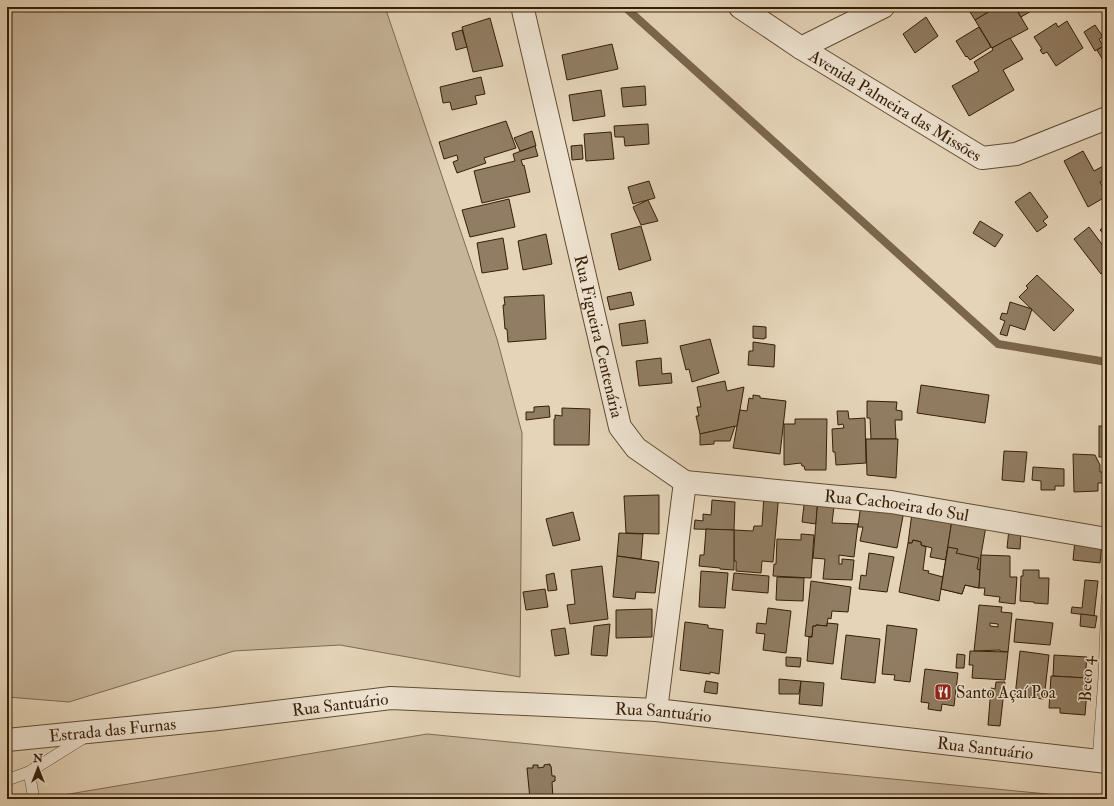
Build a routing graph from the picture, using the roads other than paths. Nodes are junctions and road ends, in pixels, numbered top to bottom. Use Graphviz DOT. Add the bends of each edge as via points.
graph roads {
  1 [pos="523,7"];
  2 [pos="740,7"];
  3 [pos="883,7"];
  4 [pos="801,48"];
  5 [pos="1107,118"];
  6 [pos="685,482"];
  7 [pos="1107,539"];
  8 [pos="1107,598"];
  9 [pos="656,710"];
  10 [pos="218,718"];
  11 [pos="92,732"];
  12 [pos="7,740"];
  13 [pos="1102,762"];
  14 [pos="29,772"];
  15 [pos="7,780"];
  16 [pos="34,799"];
  1 -- 6 [label="street, Rua Figueira Centenária" via="620,427 636,448"];
  2 -- 4 [label="street, Avenida Palmeira das Missões"];
  3 -- 4 [label="street"];
  4 -- 5 [label="street, Avenida Palmeira das Missões" via="982,158 1016,154"];
  6 -- 7 [label="street, Rua Cachoeira do Sul" via="891,502"];
  6 -- 9 [label="street"];
  8 -- 13 [label="lane, Beco 4"];
  9 -- 10 [label="street, Rua Santuário" via="391,698"];
  9 -- 13 [label="street, Rua Santuário"];
  10 -- 11 [label="street, Estrada das Furnas"];
  11 -- 12 [label="street, Estrada das Furnas"];
  11 -- 14 [label="lane"];
  14 -- 15 [label="lane"];
  14 -- 16 [label="lane"];
}
